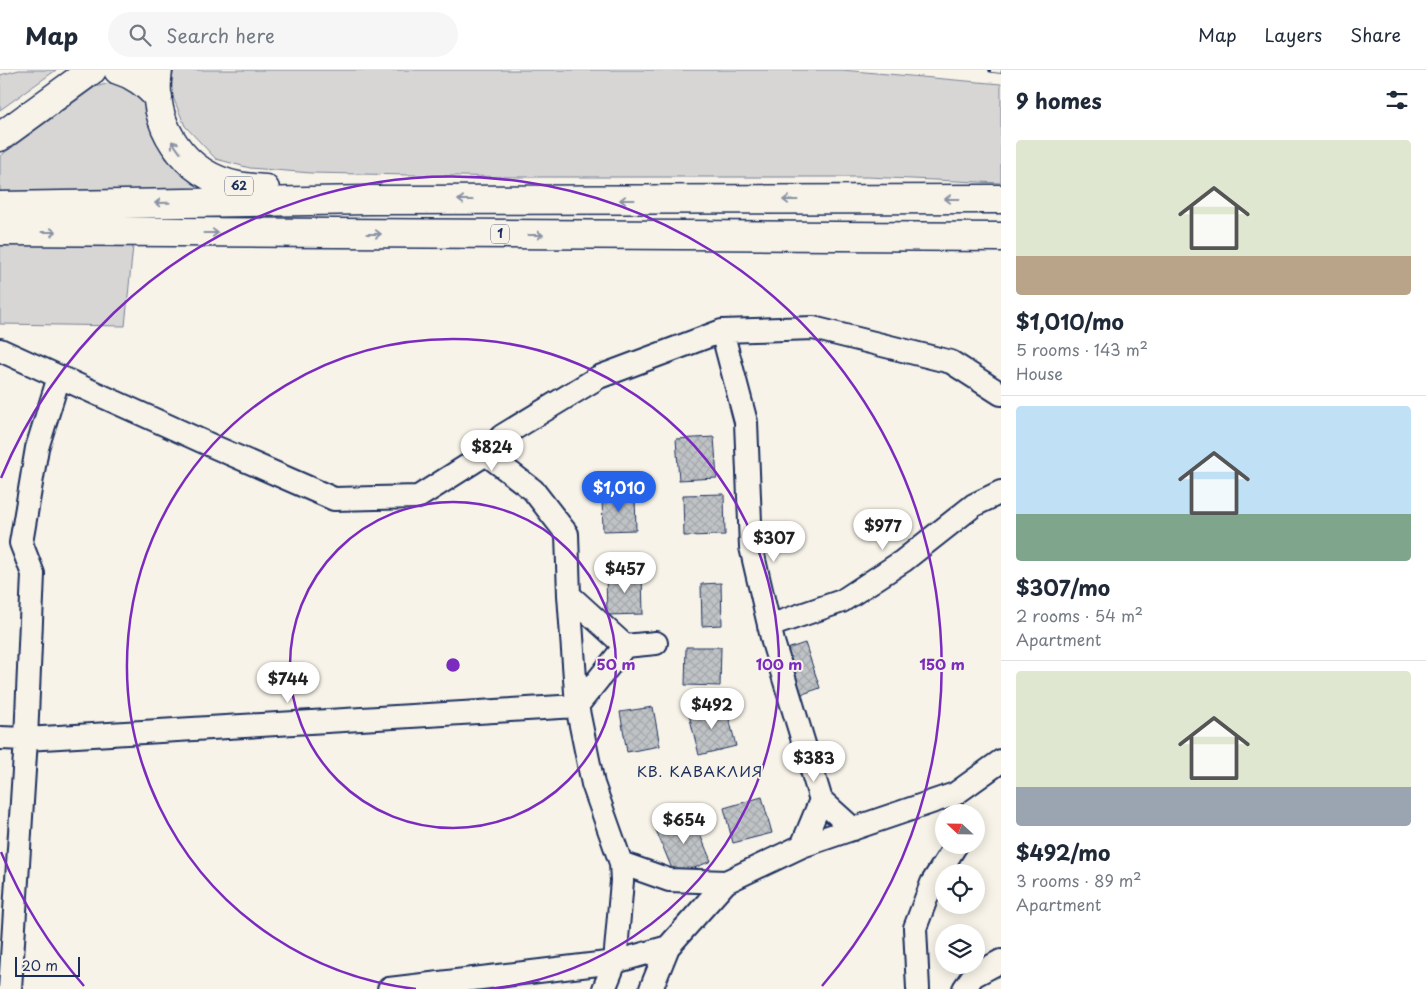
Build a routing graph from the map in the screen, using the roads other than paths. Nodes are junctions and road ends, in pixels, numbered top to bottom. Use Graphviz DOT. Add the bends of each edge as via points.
graph roads {
  1 [pos="92,70"];
  2 [pos="118,70"];
  3 [pos="158,70"];
  4 [pos="158,97"];
  5 [pos="0,137"];
  6 [pos="1001,199"];
  7 [pos="369,200"];
  8 [pos="0,206"];
  9 [pos="0,232"];
  10 [pos="1001,237"];
  11 [pos="722,331"];
  12 [pos="0,350"];
  13 [pos="59,377"];
  14 [pos="1001,394"];
  15 [pos="486,454"];
  16 [pos="1001,492"];
  17 [pos="568,595"];
  18 [pos="769,626"];
  19 [pos="656,643"];
  20 [pos="625,646"];
  21 [pos="577,706"];
  22 [pos="0,738"];
  23 [pos="26,739"];
  24 [pos="1001,761"];
  25 [pos="821,800"];
  26 [pos="957,803"];
  27 [pos="853,829"];
  28 [pos="802,846"];
  29 [pos="950,854"];
  30 [pos="620,863"];
  31 [pos="726,882"];
  32 [pos="668,947"];
  33 [pos="1001,961"];
  34 [pos="615,962"];
  35 [pos="10,989"];
  36 [pos="389,989"];
  37 [pos="604,989"];
  38 [pos="651,989"];
  39 [pos="918,989"];
  40 [pos="964,989"];
  1 -- 5 [label="main road"];
  2 -- 4 [label="main road" via="146,83"];
  3 -- 4 [label="main road, 62"];
  7 -- 4 [label="main road, 62, one-way" via="237,186 215,178 197,168 176,147 160,115"];
  6 -- 7 [label="main road, one-way"];
  7 -- 8 [label="main road, one-way"];
  9 -- 10 [label="main road, 1, one-way"];
  11 -- 14 [label="street" via="813,328 951,362"];
  11 -- 15 [label="street" via="598,377 502,436"];
  11 -- 18 [label="street" via="746,422 750,547"];
  12 -- 13 [label="street"];
  13 -- 15 [label="street" via="334,499 418,497"];
  13 -- 23 [label="street" via="37,448 21,543 33,574"];
  15 -- 17 [label="street" via="533,490 567,534"];
  16 -- 18 [label="street" via="974,505 903,561 842,601"];
  17 -- 20 [label="street"];
  17 -- 21 [label="street"];
  18 -- 25 [label="street"];
  19 -- 20 [label="street"];
  20 -- 21 [label="street"];
  21 -- 23 [label="street"];
  21 -- 30 [label="street" via="593,784"];
  22 -- 23 [label="street"];
  23 -- 35 [label="street"];
  24 -- 26 [label="street"];
  25 -- 27 [label="street"];
  25 -- 28 [label="street"];
  26 -- 27 [label="street"];
  27 -- 28 [label="street"];
  28 -- 31 [label="street"];
  29 -- 39 [label="street" via="932,884 915,928"];
  30 -- 31 [label="street" via="669,880"];
  30 -- 34 [label="street" via="622,882"];
  31 -- 32 [label="street"];
  32 -- 34 [label="street"];
  32 -- 38 [label="street"];
  33 -- 40 [label="street" via="974,976"];
  34 -- 36 [label="street"];
  34 -- 37 [label="street"];
}
